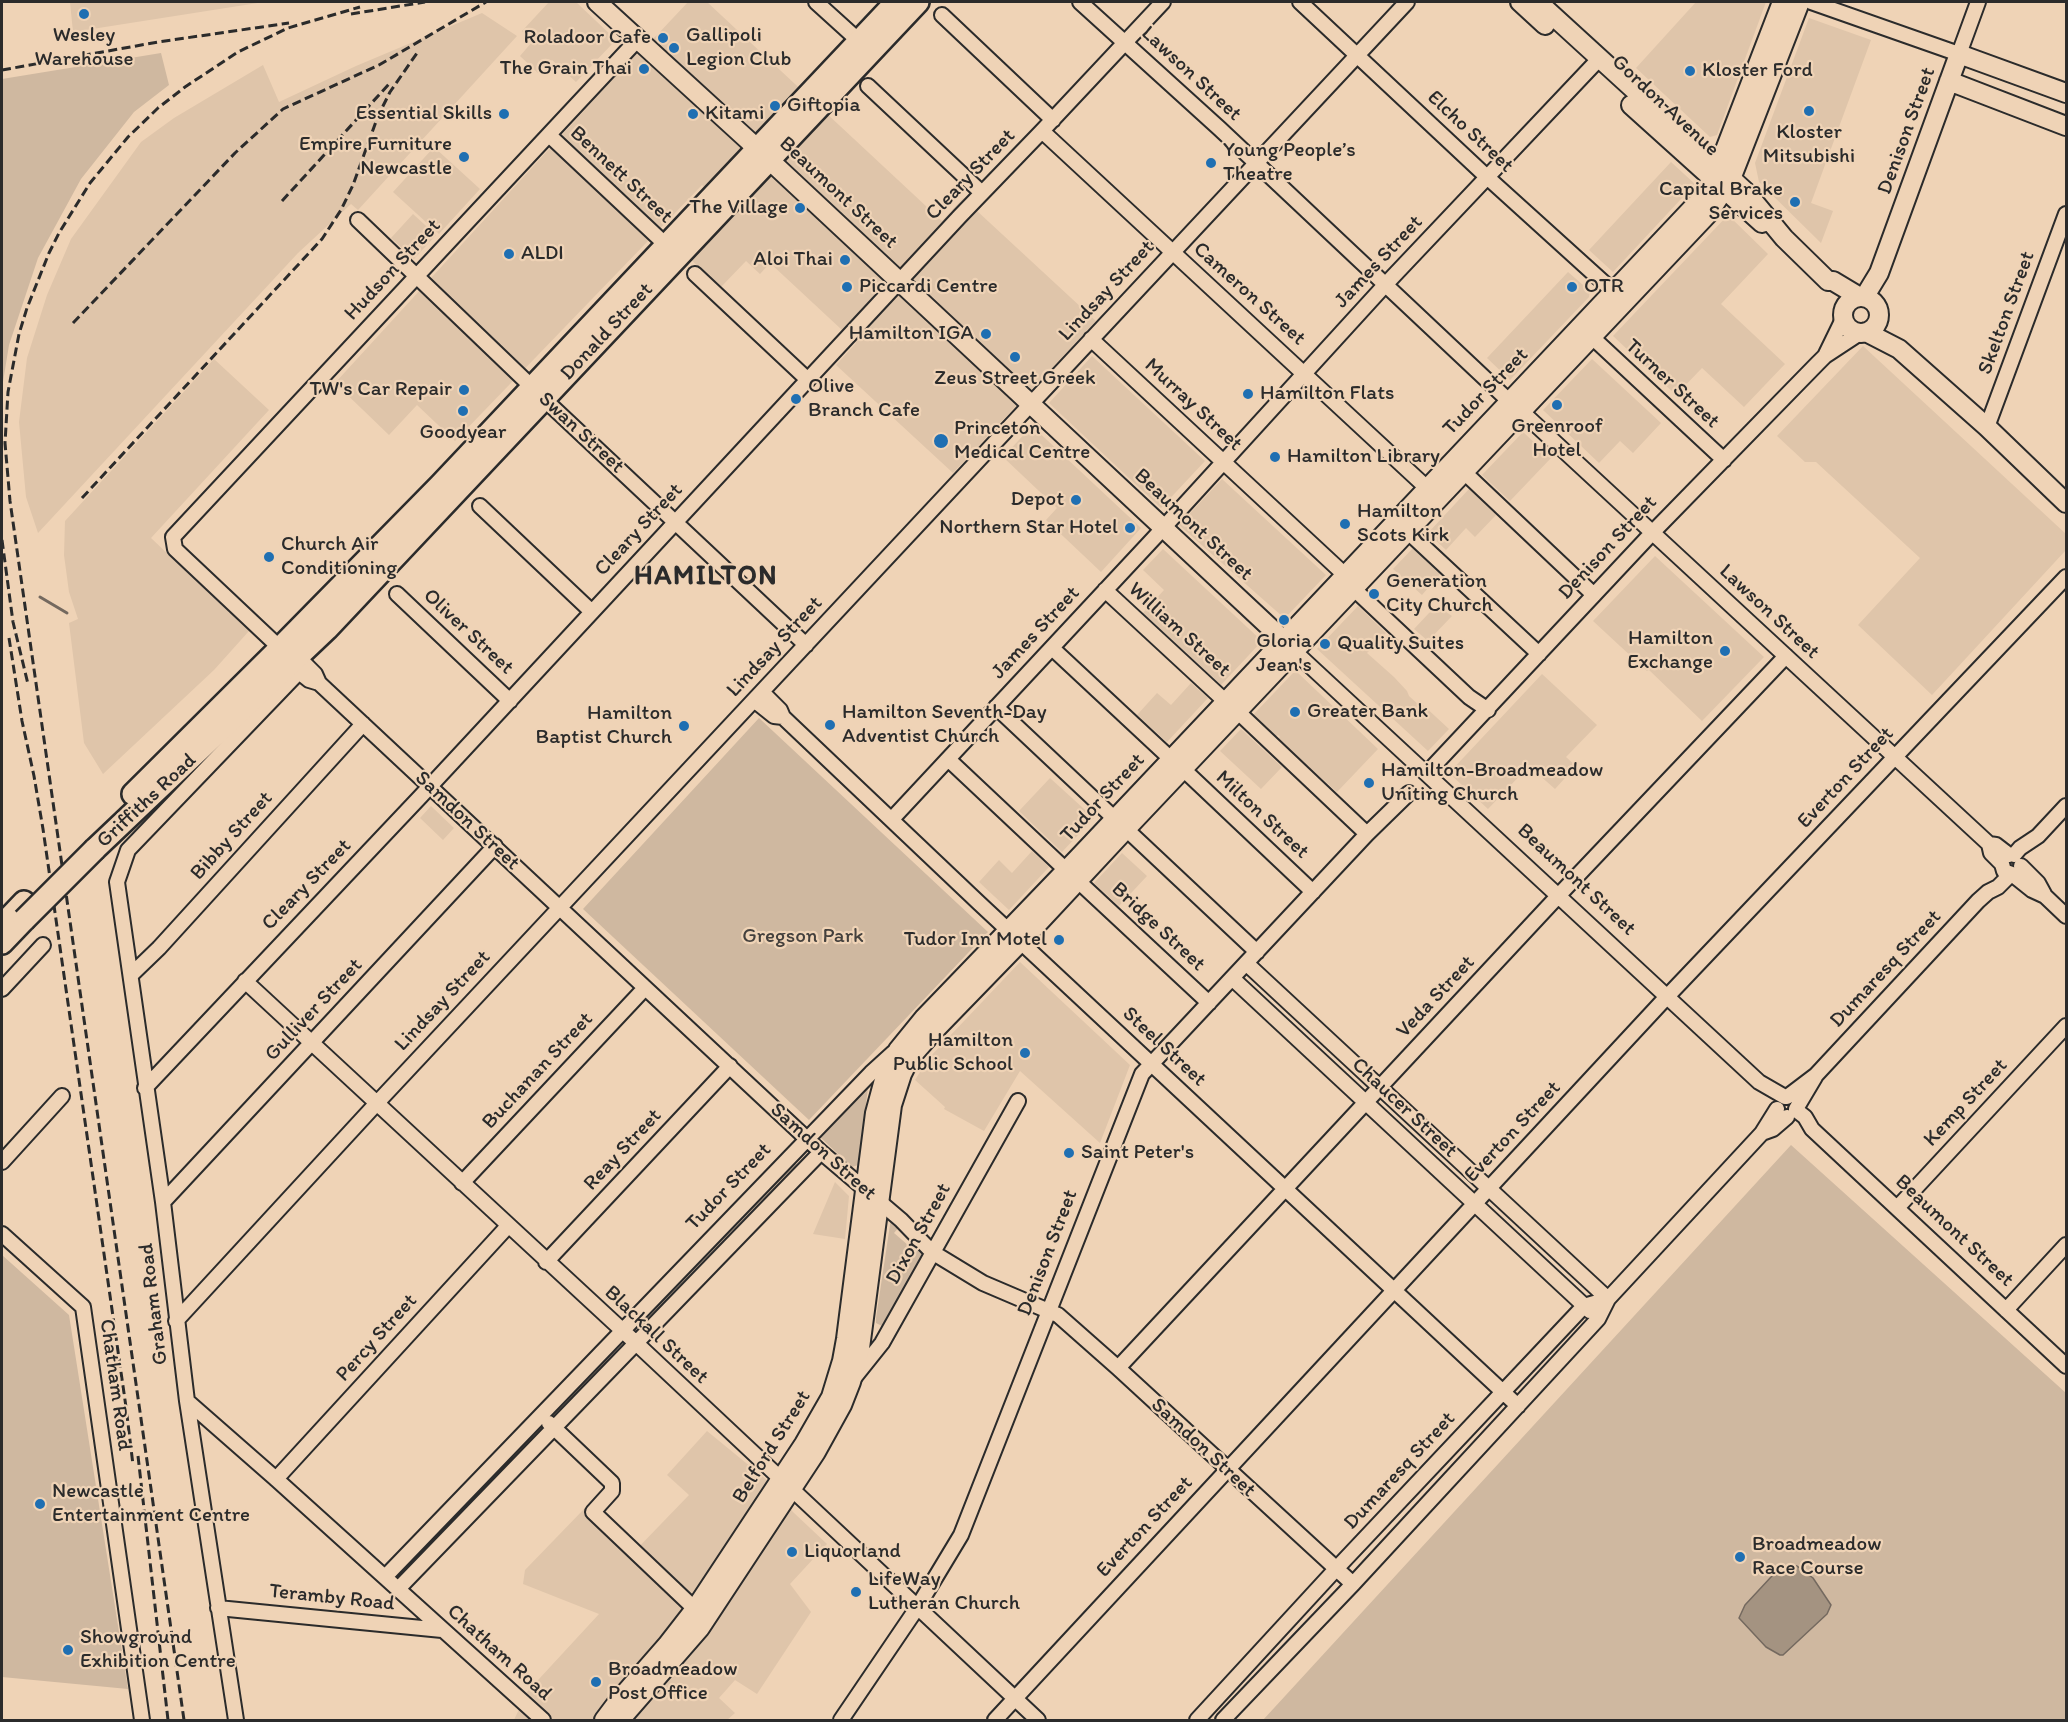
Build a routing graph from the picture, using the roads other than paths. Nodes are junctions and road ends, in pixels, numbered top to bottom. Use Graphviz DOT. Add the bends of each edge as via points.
graph roads {
  1 [pos="597,2"];
  2 [pos="816,2"];
  3 [pos="896,2"];
  4 [pos="918,2"];
  5 [pos="1080,2"];
  6 [pos="1163,2"];
  7 [pos="1300,2"];
  8 [pos="1407,2"];
  9 [pos="1520,2"];
  10 [pos="1538,2"];
  11 [pos="1782,2"];
  12 [pos="1800,2"];
  13 [pos="1811,2"];
  14 [pos="1978,2"];
  15 [pos="942,15"];
  16 [pos="639,38"];
  17 [pos="859,41"];
  18 [pos="1125,42"];
  19 [pos="1959,54"];
  20 [pos="1357,55"];
  21 [pos="1595,63"];
  22 [pos="1949,81"];
  23 [pos="868,86"];
  24 [pos="2067,93"];
  25 [pos="1053,120"];
  26 [pos="2067,126"];
  27 [pos="1042,131"];
  28 [pos="549,135"];
  29 [pos="763,155"];
  30 [pos="1256,163"];
  31 [pos="1487,177"];
  32 [pos="1722,180"];
  33 [pos="982,193"];
  34 [pos="2067,214"];
  35 [pos="358,220"];
  36 [pos="665,244"];
  37 [pos="1172,252"];
  38 [pos="695,274"];
  39 [pos="416,276"];
  40 [pos="899,281"];
  41 [pos="1385,285"];
  42 [pos="1614,292"];
  43 [pos="1861,313"];
  44 [pos="1593,338"];
  45 [pos="1091,339"];
  46 [pos="1825,356"];
  47 [pos="1305,374"];
  48 [pos="808,380"];
  49 [pos="538,393"];
  50 [pos="1031,404"];
  51 [pos="1515,406"];
  52 [pos="1987,427"];
  53 [pos="1724,460"];
  54 [pos="1223,462"];
  55 [pos="1464,472"];
  56 [pos="1427,488"];
  57 [pos="2067,503"];
  58 [pos="480,506"];
  59 [pos="676,522"];
  60 [pos="1162,529"];
  61 [pos="177,531"];
  62 [pos="1407,531"];
  63 [pos="1653,533"];
  64 [pos="2067,577"];
  65 [pos="1349,582"];
  66 [pos="1105,590"];
  67 [pos="397,594"];
  68 [pos="1594,595"];
  69 [pos="592,612"];
  70 [pos="806,645"];
  71 [pos="1289,645"];
  72 [pos="1052,648"];
  73 [pos="1539,654"];
  74 [pos="1786,656"];
  75 [pos="291,660"];
  76 [pos="758,696"];
  77 [pos="510,701"];
  78 [pos="1231,706"];
  79 [pos="996,707"];
  80 [pos="1488,710"];
  81 [pos="363,724"];
  82 [pos="1895,757"];
  83 [pos="948,759"];
  84 [pos="1177,764"];
  85 [pos="1427,773"];
  86 [pos="430,787"];
  87 [pos="1408,793"];
  88 [pos="2067,806"];
  89 [pos="892,819"];
  90 [pos="1120,824"];
  91 [pos="1367,834"];
  92 [pos="495,846"];
  93 [pos="2011,865"];
  94 [pos="1072,875"];
  95 [pos="117,882"];
  96 [pos="1313,892"];
  97 [pos="1559,895"];
  98 [pos="560,907"];
  99 [pos="24,911"];
  100 [pos="2067,916"];
  101 [pos="2,925"];
  102 [pos="1015,936"];
  103 [pos="2,944"];
  104 [pos="43,945"];
  105 [pos="1257,952"];
  106 [pos="1246,963"];
  107 [pos="130,975"];
  108 [pos="1232,978"];
  109 [pos="245,981"];
  110 [pos="645,988"];
  111 [pos="2,989"];
  112 [pos="1668,996"];
  113 [pos="1209,1003"];
  114 [pos="2067,1026"];
  115 [pos="311,1043"];
  116 [pos="897,1050"];
  117 [pos="1151,1064"];
  118 [pos="730,1066"];
  119 [pos="1380,1087"];
  120 [pos="146,1088"];
  121 [pos="896,1090"];
  122 [pos="62,1096"];
  123 [pos="1018,1101"];
  124 [pos="1367,1102"];
  125 [pos="376,1104"];
  126 [pos="1787,1108"];
  127 [pos="807,1139"];
  128 [pos="821,1152"];
  129 [pos="2,1162"];
  130 [pos="462,1184"];
  131 [pos="1489,1188"];
  132 [pos="864,1189"];
  133 [pos="1286,1189"];
  134 [pos="879,1201"];
  135 [pos="163,1202"];
  136 [pos="1476,1203"];
  137 [pos="1897,1208"];
  138 [pos="508,1226"];
  139 [pos="2,1234"];
  140 [pos="2067,1245"];
  141 [pos="932,1252"];
  142 [pos="546,1262"];
  143 [pos="1394,1291"];
  144 [pos="1608,1299"];
  145 [pos="1584,1306"];
  146 [pos="2006,1310"];
  147 [pos="1050,1311"];
  148 [pos="1599,1319"];
  149 [pos="176,1321"];
  150 [pos="621,1332"];
  151 [pos="636,1343"];
  152 [pos="2067,1366"];
  153 [pos="1118,1368"];
  154 [pos="851,1382"];
  155 [pos="1504,1393"];
  156 [pos="187,1401"];
  157 [pos="1518,1406"];
  158 [pos="541,1416"];
  159 [pos="555,1428"];
  160 [pos="1227,1470"];
  161 [pos="276,1479"];
  162 [pos="785,1484"];
  163 [pos="1336,1569"];
  164 [pos="385,1577"];
  165 [pos="1353,1584"];
  166 [pos="398,1589"];
  167 [pos="218,1608"];
  168 [pos="917,1608"];
  169 [pos="694,1609"];
  170 [pos="442,1630"];
  171 [pos="1230,1684"];
  172 [pos="1244,1697"];
  173 [pos="1015,1699"];
  174 [pos="142,1720"];
  175 [pos="236,1720"];
  176 [pos="543,1720"];
  177 [pos="604,1720"];
  178 [pos="620,1720"];
  179 [pos="841,1720"];
  180 [pos="995,1720"];
  181 [pos="1038,1720"];
  182 [pos="1197,1720"];
  183 [pos="1223,1720"];
  1 -- 16 [label="main road, Beaumont Street"];
  2 -- 17 [label="street"];
  3 -- 17 [label="highway, Donald Street"];
  4 -- 29 [label="highway, Donald Street"];
  5 -- 18 [label="street, Lawson Street"];
  6 -- 18 [label="street, Cleary Street"];
  7 -- 20 [label="street, Elcho Street"];
  8 -- 20 [label="street, Lindsay Street"];
  9 -- 21 [label="main road, Gordon Avenue"];
  10 -- 21 [label="main road, Gordon Avenue"];
  11 -- 32 [label="main road, Tudor Street"];
  12 -- 32 [label="main road, Tudor Street"];
  13 -- 19 [label="street"];
  14 -- 19 [label="street, Denison Street"];
  15 -- 25 [label="street"];
  16 -- 28 [label="street, Hudson Street"];
  16 -- 29 [label="main road, Beaumont Street"];
  17 -- 29 [label="highway, Donald Street"];
  18 -- 25 [label="street, Cleary Street"];
  18 -- 30 [label="street, Lawson Street"];
  19 -- 22 [label="main road, Denison Street"];
  19 -- 24 [label="main road"];
  20 -- 30 [label="street, Lindsay Street"];
  20 -- 31 [label="street, Elcho Street"];
  21 -- 31 [label="street, James Street"];
  21 -- 32 [label="main road, Gordon Avenue"];
  22 -- 26 [label="main road"];
  22 -- 43 [label="main road, Denison Street"];
  23 -- 33 [label="street"];
  25 -- 27 [label="street, Cleary Street"];
  27 -- 33 [label="street, Cleary Street"];
  27 -- 37 [label="street, Cameron Street"];
  28 -- 36 [label="street, Bennett Street"];
  28 -- 39 [label="street, Hudson Street"];
  29 -- 36 [label="highway, Donald Street"];
  29 -- 40 [label="main road, Beaumont Street"];
  29 -- 49 [label="highway, Donald Street"];
  30 -- 37 [label="street, Lindsay Street"];
  30 -- 41 [label="street, Lawson Street"];
  31 -- 41 [label="street, James Street"];
  31 -- 42 [label="street, Elcho Street"];
  32 -- 42 [label="main road, Tudor Street"];
  32 -- 43 [label="main road, Gordon Avenue" via="1756,220 1784,238 1828,281 1828,289"];
  32 -- 44 [label="main road, Tudor Street" via="1708,214"];
  33 -- 40 [label="street, Cleary Street"];
  34 -- 52 [label="street, Skelton Street"];
  35 -- 39 [label="street, Swan Street"];
  36 -- 49 [label="highway, Donald Street"];
  37 -- 45 [label="street, Lindsay Street"];
  37 -- 47 [label="street, Cameron Street"];
  38 -- 48 [label="street"];
  39 -- 49 [label="street, Swan Street"];
  39 -- 61 [label="street, Hudson Street"];
  40 -- 48 [label="street, Cleary Street"];
  40 -- 50 [label="main road, Beaumont Street"];
  41 -- 47 [label="street, James Street"];
  41 -- 51 [label="street, Lawson Street"];
  42 -- 51 [label="main road, Tudor Street"];
  43 -- 46 [label="street, Denison Street"];
  43 -- 46 [label="street, Denison Street"];
  43 -- 52 [label="main road, Gordon Avenue"];
  44 -- 51 [label="main road, Tudor Street"];
  44 -- 53 [label="street, Turner Street"];
  45 -- 50 [label="street, Lindsay Street"];
  45 -- 54 [label="street, Murray Street"];
  46 -- 53 [label="street, Denison Street"];
  47 -- 54 [label="street, James Street"];
  47 -- 56 [label="street, Cameron Street"];
  48 -- 59 [label="street, Cleary Street"];
  49 -- 59 [label="street, Swan Street"];
  49 -- 75 [label="highway, Donald Street" via="440,485"];
  50 -- 60 [label="main road, Beaumont Street"];
  50 -- 70 [label="street, Lindsay Street"];
  51 -- 55 [label="main road, Tudor Street"];
  51 -- 56 [label="main road, Tudor Street"];
  51 -- 63 [label="street, Lawson Street"];
  52 -- 57 [label="main road, Gordon Avenue"];
  53 -- 63 [label="street, Denison Street"];
  54 -- 60 [label="street, James Street"];
  54 -- 65 [label="street, Murray Street"];
  55 -- 62 [label="main road, Tudor Street"];
  55 -- 68 [label="street"];
  56 -- 65 [label="main road, Tudor Street"];
  58 -- 69 [label="street"];
  59 -- 69 [label="street, Cleary Street"];
  59 -- 70 [label="street, Swan Street"];
  60 -- 66 [label="street, James Street"];
  60 -- 71 [label="main road, Beaumont Street"];
  61 -- 75 [label="street, Samdon Street" via="173,537 175,549"];
  62 -- 65 [label="main road, Tudor Street"];
  62 -- 73 [label="street"];
  63 -- 68 [label="street, Denison Street"];
  63 -- 74 [label="street, Lawson Street"];
  64 -- 82 [label="street, Everton Street"];
  65 -- 71 [label="main road, Tudor Street"];
  65 -- 80 [label="street, Murray Street"];
  66 -- 72 [label="street, James Street"];
  66 -- 78 [label="street, William Street"];
  67 -- 77 [label="street, Oliver Street"];
  68 -- 73 [label="street, Denison Street"];
  69 -- 77 [label="street, Cleary Street"];
  70 -- 76 [label="street, Lindsay Street"];
  71 -- 78 [label="main road, Tudor Street"];
  71 -- 85 [label="street, Beaumont Street"];
  72 -- 79 [label="street, James Street"];
  72 -- 84 [label="street, Milton Street"];
  73 -- 80 [label="street, Denison Street"];
  74 -- 82 [label="street, Lawson Street"];
  74 -- 97 [label="street, Veda Street"];
  75 -- 81 [label="street, Samdon Street" via="303,662 319,683"];
  75 -- 95 [label="street, Donald Street" via="128,850"];
  75 -- 99 [label="highway, Griffiths Road"];
  76 -- 89 [label="street, Steel Street" via="780,710"];
  76 -- 98 [label="street, Lindsay Street"];
  77 -- 86 [label="street, Cleary Street"];
  78 -- 84 [label="main road, Tudor Street"];
  78 -- 91 [label="street, William Street"];
  79 -- 83 [label="street, James Street"];
  79 -- 90 [label="street"];
  80 -- 85 [label="street, Denison Street"];
  81 -- 86 [label="street, Samdon Street"];
  81 -- 107 [label="street, Bibby Street"];
  82 -- 93 [label="street, Lawson Street" via="1989,844 1991,853"];
  82 -- 112 [label="street, Everton Street"];
  83 -- 89 [label="street, James Street"];
  83 -- 94 [label="street, Bridge Street"];
  84 -- 90 [label="main road, Tudor Street"];
  84 -- 96 [label="street, Milton Street"];
  85 -- 97 [label="street, Beaumont Street"];
  86 -- 92 [label="street, Samdon Street"];
  86 -- 109 [label="street, Cleary Street"];
  87 -- 91 [label="street, Denison Street"];
  88 -- 93 [label="street, Dumaresq Street" via="2038,836 2020,848"];
  89 -- 102 [label="street, Steel Street"];
  90 -- 94 [label="main road, Tudor Street"];
  90 -- 105 [label="street"];
  91 -- 96 [label="street, Denison Street"];
  92 -- 98 [label="street, Samdon Street"];
  92 -- 115 [label="street, Gulliver Street"];
  93 -- 100 [label="street, Lawson Street" via="2032,890"];
  93 -- 126 [label="street, Dumaresq Street" via="1991,882 1988,892"];
  94 -- 102 [label="main road, Tudor Street"];
  94 -- 113 [label="street, Bridge Street"];
  95 -- 107 [label="street, Graham Road"];
  96 -- 105 [label="street, Denison Street"];
  97 -- 112 [label="street, Beaumont Street"];
  97 -- 119 [label="street, Veda Street"];
  98 -- 110 [label="street, Samdon Street"];
  98 -- 125 [label="street, Lindsay Street"];
  99 -- 101 [label="highway, Griffiths Road"];
  99 -- 103 [label="highway, Griffiths Road"];
  102 -- 116 [label="main road, Tudor Street" via="924,1018"];
  102 -- 117 [label="street, Steel Street"];
  102 -- 121 [label="main road, Tudor Street" via="917,1049"];
  104 -- 111 [label="street"];
  105 -- 106 [label="street, Denison Street"];
  106 -- 108 [label="street, Denison Street"];
  106 -- 119 [label="street, Chaucer Street"];
  107 -- 120 [label="street, Graham Road"];
  108 -- 113 [label="street, Denison Street"];
  108 -- 124 [label="street, Chaucer Street"];
  109 -- 115 [label="street, Blackall Street"];
  109 -- 120 [label="street, Cleary Street"];
  110 -- 118 [label="street, Samdon Street"];
  110 -- 130 [label="street, Buchanan Street"];
  112 -- 126 [label="street, Beaumont Street"];
  112 -- 131 [label="street, Everton Street"];
  113 -- 117 [label="street, Denison Street"];
  114 -- 137 [label="street, Kemp Street"];
  115 -- 125 [label="street, Blackall Street"];
  115 -- 135 [label="street, Gulliver Street"];
  116 -- 127 [label="street, Tudor Street"];
  116 -- 132 [label="main road, Belford Street" via="877,1100"];
  117 -- 133 [label="street, Steel Street"];
  117 -- 147 [label="street, Denison Street" via="1142,1074"];
  118 -- 127 [label="street, Samdon Street"];
  118 -- 142 [label="street, Reay Street"];
  119 -- 124 [label="street, Veda Street"];
  119 -- 131 [label="street, Chaucer Street"];
  120 -- 135 [label="street, Graham Road"];
  121 -- 134 [label="main road, Belford Street"];
  122 -- 129 [label="street"];
  123 -- 141 [label="street, Dixon Street"];
  124 -- 133 [label="street, Veda Street"];
  124 -- 136 [label="street, Chaucer Street"];
  125 -- 130 [label="street, Blackall Street"];
  125 -- 149 [label="street, Lindsay Street"];
  126 -- 137 [label="street, Beaumont Street"];
  126 -- 144 [label="street, Dumaresq Street" via="1773,1129 1762,1133"];
  127 -- 128 [label="street, Samdon Street"];
  127 -- 150 [label="street, Tudor Street"];
  128 -- 132 [label="street, Samdon Street"];
  128 -- 151 [label="street, Tudor Street"];
  130 -- 138 [label="street, Blackall Street"];
  131 -- 136 [label="street, Everton Street"];
  131 -- 144 [label="street, Chaucer Street"];
  132 -- 134 [label="street, Samdon Street"];
  132 -- 162 [label="main road, Belford Street" via="838,1376"];
  133 -- 143 [label="street, Steel Street"];
  133 -- 153 [label="street, Veda Street"];
  134 -- 141 [label="street, Samdon Street"];
  134 -- 154 [label="main road, Belford Street" via="860,1348"];
  135 -- 149 [label="street, Graham Road"];
  136 -- 143 [label="street, Everton Street"];
  136 -- 145 [label="street, Chaucer Street"];
  137 -- 146 [label="street, Beaumont Street"];
  138 -- 142 [label="street, Blackall Street"];
  138 -- 161 [label="street, Percy Street"];
  139 -- 174 [label="street, Chatham Road" via="83,1307"];
  140 -- 146 [label="street"];
  141 -- 147 [label="street, Samdon Street" via="983,1284"];
  141 -- 154 [label="street, Dixon Street" via="882,1343"];
  142 -- 150 [label="street, Blackall Street"];
  143 -- 155 [label="street, Steel Street"];
  143 -- 160 [label="street, Everton Street"];
  144 -- 145 [label="street"];
  144 -- 148 [label="street, Dumaresq Street"];
  145 -- 148 [label="street, Chaucer Street"];
  145 -- 155 [label="street, Dumaresq Street"];
  146 -- 152 [label="street, Beaumont Street"];
  147 -- 153 [label="street, Samdon Street"];
  147 -- 168 [label="street, Denison Street" via="962,1535"];
  148 -- 157 [label="street, Dumaresq Street"];
  149 -- 156 [label="street, Graham Road"];
  150 -- 151 [label="street, Blackall Street"];
  150 -- 158 [label="street, Tudor Street"];
  151 -- 159 [label="street, Tudor Street"];
  151 -- 162 [label="street, Blackall Street"];
  153 -- 160 [label="street, Samdon Street"];
  154 -- 162 [label="main road, Belford Street" via="832,1425"];
  155 -- 157 [label="street, Steel Street"];
  155 -- 163 [label="street, Dumaresq Street"];
  156 -- 161 [label="street, Chatham Road"];
  156 -- 167 [label="street, Graham Road"];
  157 -- 165 [label="street, Dumaresq Street"];
  158 -- 159 [label="street"];
  158 -- 164 [label="street, Tudor Street"];
  159 -- 166 [label="street, Tudor Street"];
  159 -- 169 [label="street" via="612,1484 612,1491 593,1512"];
  160 -- 163 [label="street, Samdon Street"];
  160 -- 173 [label="street, Everton Street"];
  161 -- 164 [label="street, Chatham Road"];
  162 -- 168 [label="street, Blackall Street"];
  162 -- 169 [label="main road, Belford Street"];
  162 -- 178 [label="main road, Belford Street" via="700,1628"];
  163 -- 165 [label="street, Samdon Street"];
  163 -- 171 [label="street, Dumaresq Street"];
  164 -- 166 [label="street, Chatham Road"];
  165 -- 172 [label="street, Dumaresq Street"];
  166 -- 170 [label="street, Chatham Road"];
  167 -- 170 [label="street, Teramby Road"];
  167 -- 175 [label="street, Graham Road"];
  168 -- 173 [label="street, Blackall Street"];
  168 -- 179 [label="street, Denison Street"];
  169 -- 177 [label="main road, Belford Street"];
  170 -- 176 [label="street, Chatham Road"];
  171 -- 172 [label="street"];
  171 -- 182 [label="street, Dumaresq Street"];
  172 -- 183 [label="street, Dumaresq Street"];
  173 -- 180 [label="street, Everton Street"];
  173 -- 181 [label="street, Blackall Street"];
}
